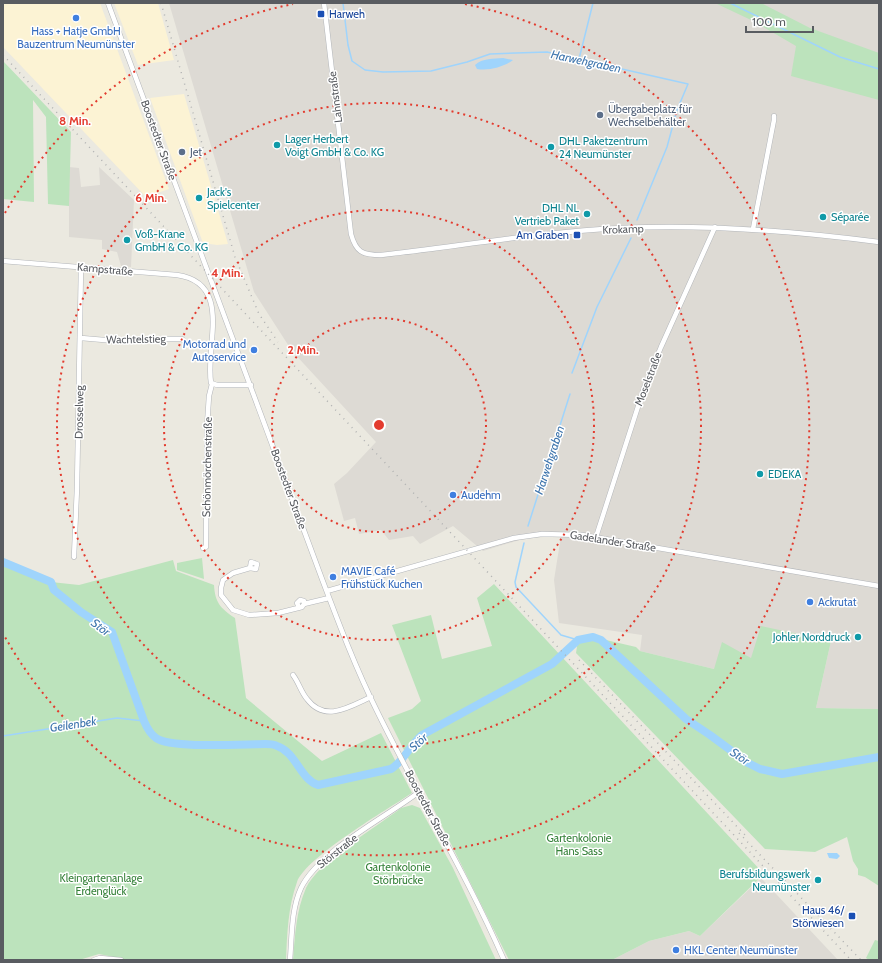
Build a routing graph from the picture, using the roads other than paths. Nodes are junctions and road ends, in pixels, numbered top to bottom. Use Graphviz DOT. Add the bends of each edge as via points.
graph roads {
  1 [pos="108,3"];
  2 [pos="324,3"];
  3 [pos="774,116"];
  4 [pos="715,227"];
  5 [pos="753,229"];
  6 [pos="879,242"];
  7 [pos="367,255"];
  8 [pos="3,261"];
  9 [pos="81,267"];
  10 [pos="203,286"];
  11 [pos="81,338"];
  12 [pos="189,345"];
  13 [pos="212,384"];
  14 [pos="251,386"];
  15 [pos="596,537"];
  16 [pos="203,548"];
  17 [pos="74,557"];
  18 [pos="250,568"];
  19 [pos="879,586"];
  20 [pos="327,591"];
  21 [pos="329,598"];
  22 [pos="293,675"];
  23 [pos="371,697"];
  24 [pos="419,792"];
  25 [pos="94,960"];
  26 [pos="121,960"];
  27 [pos="290,960"];
  28 [pos="504,960"];
  1 -- 14 [label="street, Boostedter Straße"];
  2 -- 7 [label="street, Lahnstraße" via="351,234 356,247"];
  3 -- 5 [label="street"];
  4 -- 5 [label="street, Krokamp"];
  4 -- 7 [label="street, Krokamp" via="609,229"];
  4 -- 15 [label="street, Moselstraße" via="644,388"];
  5 -- 6 [label="street, Krokamp"];
  8 -- 9 [label="street, Kampstraße"];
  9 -- 10 [label="street, Kampstraße" via="185,276"];
  9 -- 11 [label="street, Drosselweg"];
  10 -- 13 [label="street, Schönmörchenstraße" via="209,296 212,310"];
  11 -- 12 [label="street, Wachtelstieg" via="116,341 182,339"];
  11 -- 17 [label="street, Drosselweg"];
  13 -- 14 [label="street"];
  13 -- 16 [label="street, Schönmörchenstraße" via="209,396 206,547"];
  14 -- 20 [label="street, Boostedter Straße"];
  15 -- 19 [label="street, Gadelander Straße"];
  15 -- 20 [label="street, Gadelander Straße" via="555,533 514,538"];
  18 -- 21 [label="street" via="230,574 222,582 221,596 233,610 244,615 278,613"];
  20 -- 21 [label="street, Boostedter Straße"];
  21 -- 23 [label="street, Boostedter Straße"];
  22 -- 23 [label="street" via="307,699 314,707 325,713 338,712"];
  23 -- 24 [label="street, Boostedter Straße"];
  24 -- 27 [label="street, Störstraße" via="332,852 308,876 295,910"];
  24 -- 28 [label="street, Boostedter Straße" via="484,915"];
  25 -- 26 [label="street"];
}
